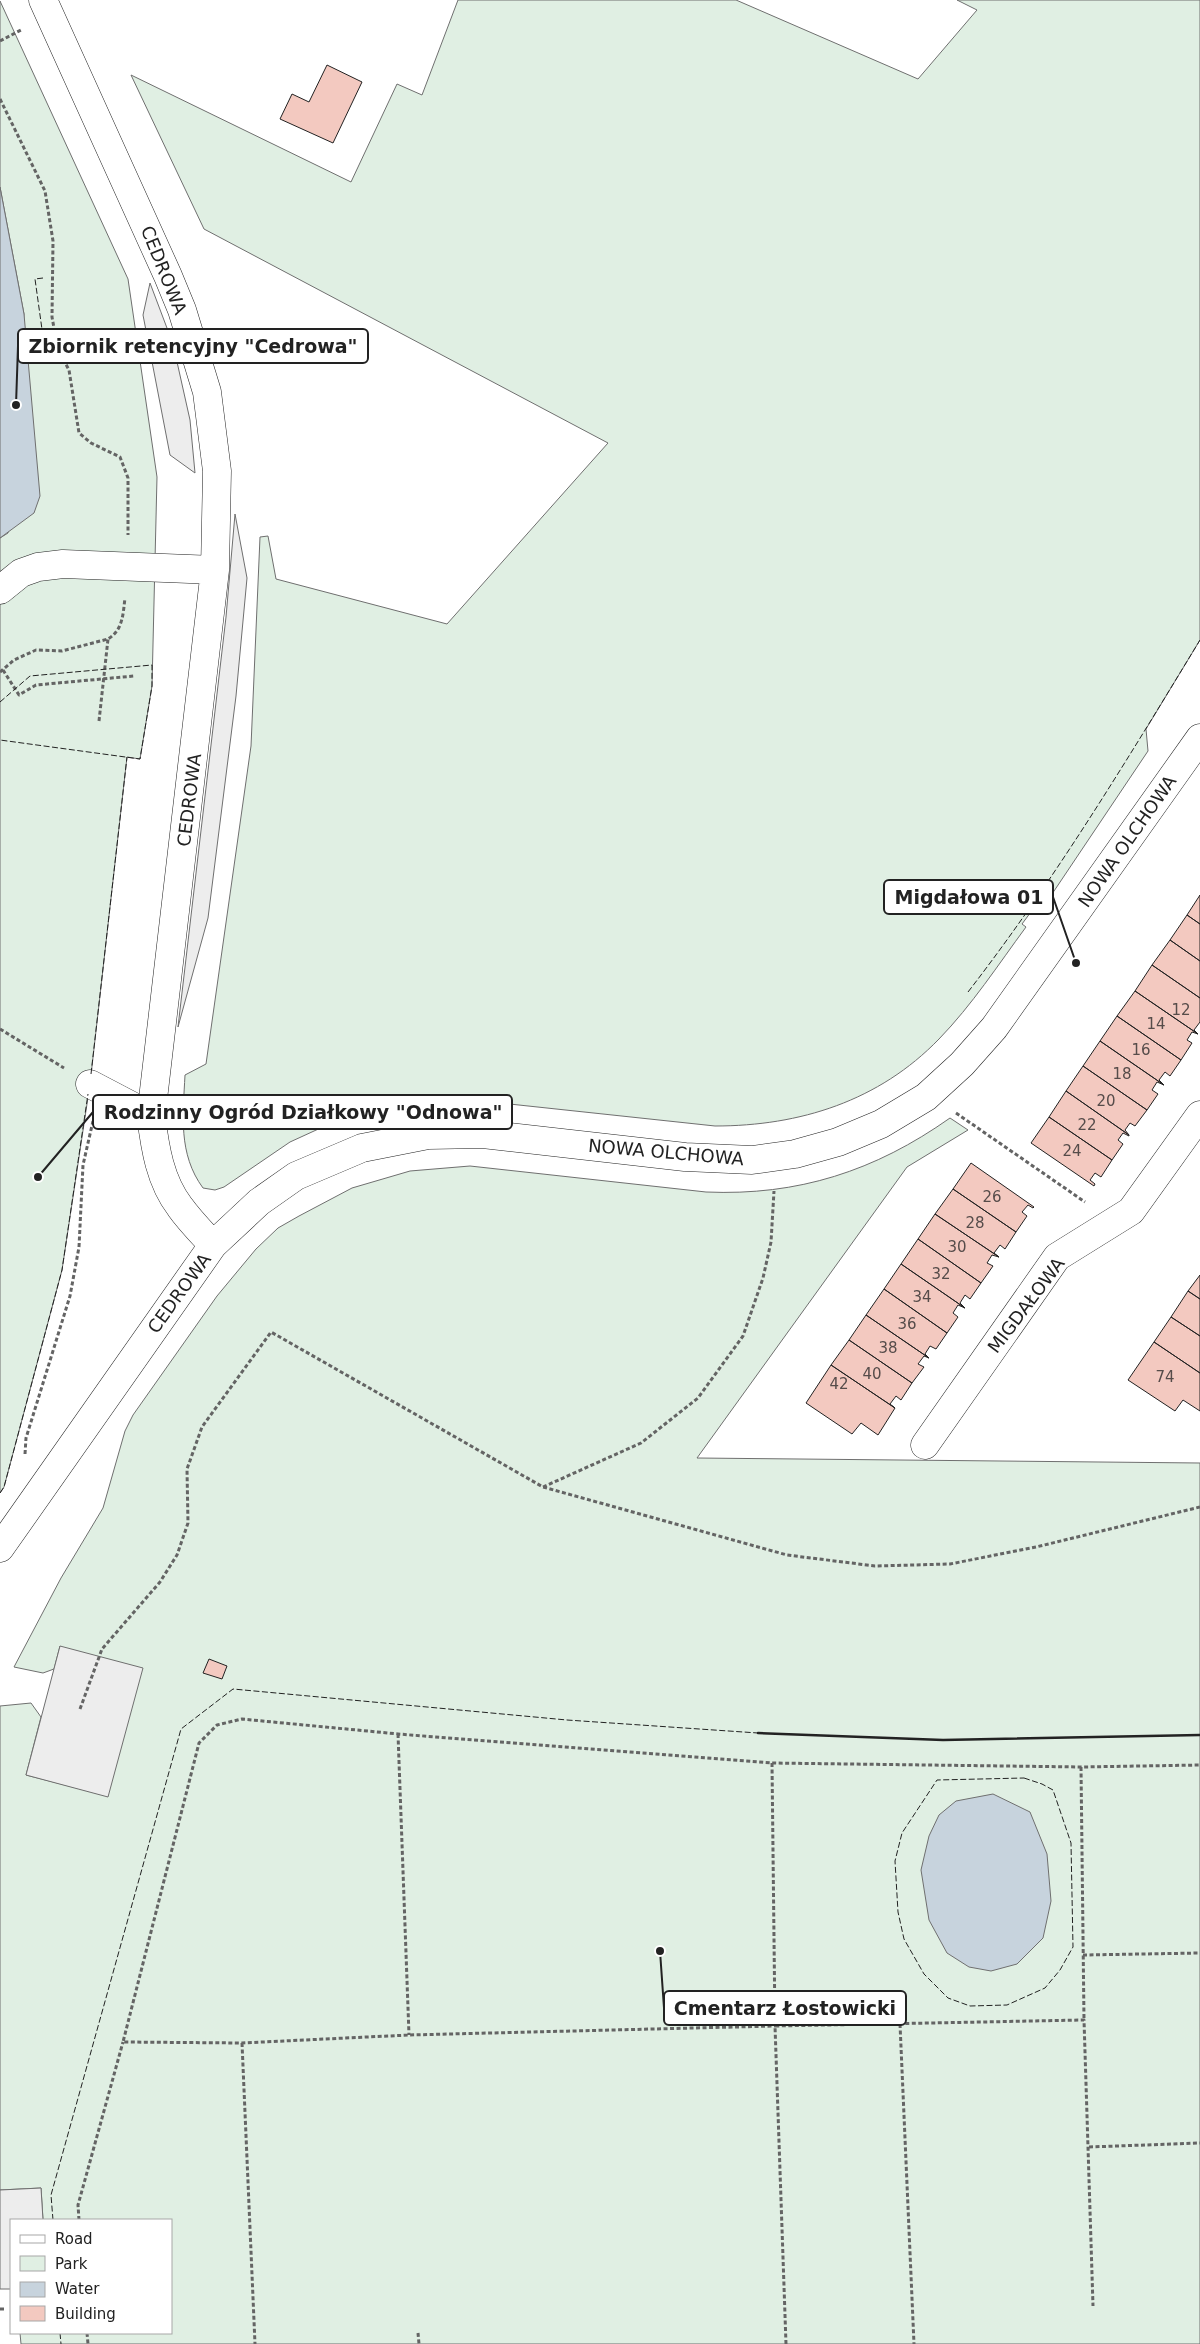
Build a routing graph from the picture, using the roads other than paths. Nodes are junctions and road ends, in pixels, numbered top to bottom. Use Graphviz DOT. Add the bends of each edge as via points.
graph roads {
  1 [pos="43,0"];
  2 [pos="215,570"];
  3 [pos="0,590"];
  4 [pos="1198,746"];
  5 [pos="90,1084"];
  6 [pos="1200,1115"];
  7 [pos="151,1116"];
  8 [pos="213,1245"];
  9 [pos="925,1445"];
  10 [pos="0,1548"];
  1 -- 2 [label="street, CEDROWA" via="168,276 207,392 217,471"];
  2 -- 3 [label="street" via="63,564 21,573"];
  2 -- 7 [label="street, CEDROWA"];
  4 -- 8 [label="street, NOWA OLCHOWA" via="994,1028 926,1097 881,1124 838,1142 795,1154 752,1160 685,1157 483,1134 428,1134 362,1148 296,1176 259,1202"];
  5 -- 7 [label="street"];
  6 -- 9 [label="street, MIGDAŁOWA" via="1131,1212 1057,1257"];
  7 -- 8 [label="street, CEDROWA" via="155,1151 167,1187"];
  8 -- 10 [label="street, CEDROWA"];
}
